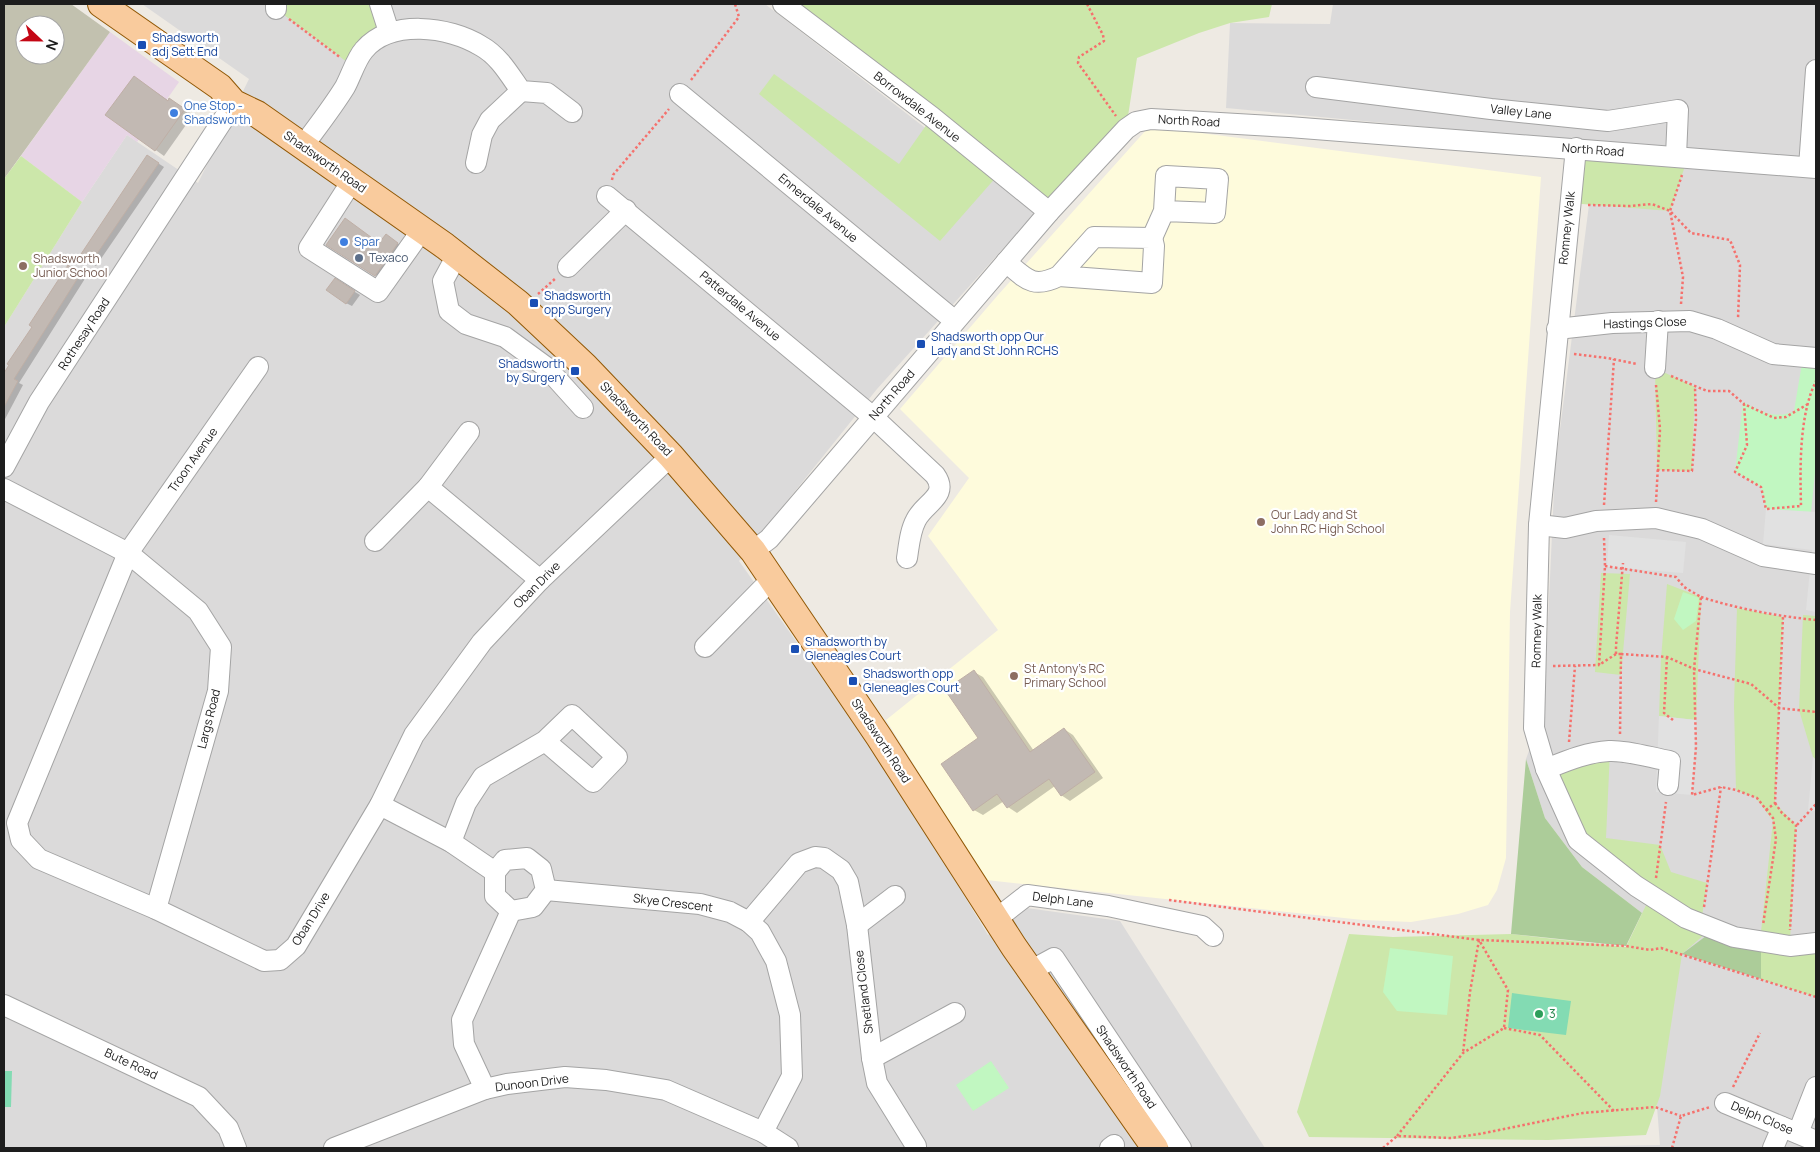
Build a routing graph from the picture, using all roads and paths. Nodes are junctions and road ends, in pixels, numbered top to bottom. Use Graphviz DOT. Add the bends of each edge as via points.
graph roads {
  1 [pos="102,4"];
  2 [pos="380,4"];
  3 [pos="783,4"];
  4 [pos="1087,4"];
  5 [pos="276,7"];
  6 [pos="389,32"];
  7 [pos="355,68"];
  8 [pos="1816,70"];
  9 [pos="1316,87"];
  10 [pos="521,91"];
  11 [pos="680,94"];
  12 [pos="234,103"];
  13 [pos="572,112"];
  14 [pos="1126,130"];
  15 [pos="303,146"];
  16 [pos="1576,148"];
  17 [pos="1682,157"];
  18 [pos="476,163"];
  19 [pos="1812,168"];
  20 [pos="352,181"];
  21 [pos="607,196"];
  22 [pos="1570,203"];
  23 [pos="626,210"];
  24 [pos="1164,211"];
  25 [pos="1670,211"];
  26 [pos="1049,212"];
  27 [pos="422,230"];
  28 [pos="1152,238"];
  29 [pos="457,255"];
  30 [pos="1006,262"];
  31 [pos="568,267"];
  32 [pos="1059,276"];
  33 [pos="518,303"];
  34 [pos="1681,306"];
  35 [pos="956,321"];
  36 [pos="1658,322"];
  37 [pos="1557,329"];
  38 [pos="1737,338"];
  39 [pos="1555,352"];
  40 [pos="1816,358"];
  41 [pos="1614,359"];
  42 [pos="258,367"];
  43 [pos="1655,368"];
  44 [pos="1816,381"];
  45 [pos="1695,387"];
  46 [pos="1744,404"];
  47 [pos="1808,404"];
  48 [pos="583,408"];
  49 [pos="873,417"];
  50 [pos="469,432"];
  51 [pos="671,456"];
  52 [pos="4,467"];
  53 [pos="1657,470"];
  54 [pos="428,487"];
  55 [pos="4,489"];
  56 [pos="1656,518"];
  57 [pos="1604,520"];
  58 [pos="1539,525"];
  59 [pos="375,542"];
  60 [pos="753,551"];
  61 [pos="128,553"];
  62 [pos="907,558"];
  63 [pos="1623,563"];
  64 [pos="1816,564"];
  65 [pos="1605,566"];
  66 [pos="1623,569"];
  67 [pos="772,579"];
  68 [pos="540,580"];
  69 [pos="1701,597"];
  70 [pos="1783,617"];
  71 [pos="1816,620"];
  72 [pos="705,647"];
  73 [pos="1616,654"];
  74 [pos="1621,654"];
  75 [pos="1667,657"];
  76 [pos="1599,665"];
  77 [pos="1536,666"];
  78 [pos="1575,666"];
  79 [pos="1694,669"];
  80 [pos="1779,708"];
  81 [pos="1816,712"];
  82 [pos="1673,720"];
  83 [pos="545,741"];
  84 [pos="1620,752"];
  85 [pos="1567,760"];
  86 [pos="1546,769"];
  87 [pos="1668,785"];
  88 [pos="1721,787"];
  89 [pos="1775,803"];
  90 [pos="1816,804"];
  91 [pos="380,805"];
  92 [pos="1766,810"];
  93 [pos="1796,825"];
  94 [pos="451,842"];
  95 [pos="496,872"];
  96 [pos="546,890"];
  97 [pos="895,896"];
  98 [pos="1653,897"];
  99 [pos="1161,898"];
  100 [pos="156,909"];
  101 [pos="511,911"];
  102 [pos="995,920"];
  103 [pos="749,922"];
  104 [pos="1701,924"];
  105 [pos="857,925"];
  106 [pos="1213,936"];
  107 [pos="1479,940"];
  108 [pos="1760,941"];
  109 [pos="1816,943"];
  110 [pos="1790,946"];
  111 [pos="1030,971"];
  112 [pos="1816,997"];
  113 [pos="4,1005"];
  114 [pos="955,1013"];
  115 [pos="1504,1028"];
  116 [pos="1760,1033"];
  117 [pos="1463,1053"];
  118 [pos="872,1058"];
  119 [pos="1816,1087"];
  120 [pos="485,1089"];
  121 [pos="1725,1103"];
  122 [pos="1614,1111"];
  123 [pos="1681,1116"];
  124 [pos="1790,1130"];
  125 [pos="763,1132"];
  126 [pos="1397,1136"];
  127 [pos="1816,1141"];
  128 [pos="916,1146"];
  129 [pos="236,1148"];
  130 [pos="334,1148"];
  131 [pos="788,1148"];
  132 [pos="1155,1148"];
  133 [pos="1181,1148"];
  134 [pos="1383,1148"];
  135 [pos="1672,1148"];
  136 [pos="1773,1148"];
  1 -- 12 [label="main road, Shadsworth Road" via="220,87"];
  2 -- 6 [label="street"];
  3 -- 26 [label="street, Borrowdale Avenue" via="932,117"];
  4 -- 14 [label="path" via="1104,41 1079,57 1078,63"];
  5 -- 7 [label="path"];
  6 -- 7 [label="street" via="363,50"];
  6 -- 10 [label="street" via="432,29 481,46 500,62"];
  7 -- 15 [label="street"];
  8 -- 19 [label="street"];
  9 -- 17 [label="street, Valley Lane" via="1608,121 1678,110"];
  10 -- 13 [label="street" via="547,93"];
  10 -- 18 [label="street" via="490,120 482,135"];
  11 -- 35 [label="street, Ennerdale Avenue"];
  12 -- 15 [label="main road, Shadsworth Road" via="257,114"];
  12 -- 52 [label="street, Rothesay Road" via="39,402"];
  14 -- 16 [label="street, North Road" via="1136,122 1152,119"];
  14 -- 26 [label="street, North Road"];
  15 -- 20 [label="main road, Shadsworth Road"];
  16 -- 17 [label="street, North Road"];
  16 -- 22 [label="street, Romney Walk"];
  17 -- 19 [label="street, North Road"];
  17 -- 25 [label="path"];
  20 -- 27 [label="main road, Shadsworth Road"];
  20 -- 27 [label="street" via="310,248 378,292"];
  21 -- 23 [label="street, Patterdale Avenue"];
  22 -- 25 [label="path" via="1652,204"];
  22 -- 37 [label="street, Romney Walk"];
  23 -- 31 [label="street"];
  23 -- 49 [label="street, Patterdale Avenue"];
  24 -- 28 [label="street"];
  25 -- 34 [label="path" via="1683,277"];
  25 -- 38 [label="path" via="1691,233 1730,240 1740,265"];
  26 -- 30 [label="street, North Road"];
  27 -- 29 [label="main road, Shadsworth Road"];
  28 -- 32 [label="street" via="1094,237"];
  28 -- 32 [label="street" via="1152,283"];
  29 -- 33 [label="main road, Shadsworth Road"];
  29 -- 48 [label="street" via="443,281 449,311 466,324 505,337 546,367"];
  30 -- 32 [label="street" via="1032,282"];
  30 -- 35 [label="street, North Road"];
  31 -- 33 [label="path" via="532,299"];
  33 -- 51 [label="main road, Shadsworth Road" via="585,366"];
  35 -- 49 [label="street, North Road"];
  36 -- 37 [label="street, Hastings Close"];
  36 -- 38 [label="street, Hastings Close" via="1690,321"];
  36 -- 43 [label="street"];
  37 -- 39 [label="street, Romney Walk"];
  38 -- 40 [label="street, Hastings Close" via="1773,354"];
  39 -- 41 [label="path"];
  39 -- 58 [label="street, Romney Walk"];
  41 -- 43 [label="path"];
  41 -- 57 [label="path"];
  42 -- 61 [label="street, Troon Avenue"];
  43 -- 45 [label="path"];
  43 -- 53 [label="path" via="1660,429"];
  44 -- 47 [label="path"];
  45 -- 46 [label="path" via="1707,391 1729,390"];
  45 -- 53 [label="path" via="1692,470"];
  46 -- 47 [label="path" via="1774,418 1786,417"];
  46 -- 47 [label="path" via="1747,445 1735,472 1761,486 1766,509 1802,506 1800,473"];
  49 -- 60 [label="street, North Road" via="769,539"];
  49 -- 62 [label="street, Patterdale Avenue" via="935,475 941,486 936,497 914,522"];
  50 -- 54 [label="street"];
  51 -- 60 [label="main road, Shadsworth Road"];
  51 -- 68 [label="street, Oban Drive"];
  53 -- 56 [label="path"];
  54 -- 59 [label="street"];
  54 -- 68 [label="street"];
  55 -- 61 [label="street, Largs Road"];
  56 -- 57 [label="street"];
  56 -- 64 [label="street" via="1702,529 1763,556"];
  57 -- 58 [label="street" via="1565,528"];
  57 -- 65 [label="path"];
  58 -- 77 [label="street, Romney Walk"];
  60 -- 67 [label="main road, Shadsworth Road"];
  61 -- 100 [label="street, Largs Road" via="198,610 221,647 218,691"];
  61 -- 100 [label="street, Oban Drive" via="17,823 21,840 39,859"];
  63 -- 66 [label="path"];
  65 -- 66 [label="path"];
  65 -- 76 [label="path"];
  66 -- 69 [label="path" via="1676,577 1684,587"];
  66 -- 73 [label="path"];
  67 -- 72 [label="street"];
  67 -- 102 [label="main road, Shadsworth Road" via="879,738"];
  68 -- 91 [label="street, Oban Drive" via="482,642 414,735"];
  69 -- 70 [label="path"];
  69 -- 79 [label="path"];
  70 -- 71 [label="path"];
  70 -- 80 [label="path"];
  73 -- 74 [label="path"];
  73 -- 76 [label="path"];
  74 -- 75 [label="path"];
  74 -- 84 [label="path"];
  75 -- 79 [label="path"];
  75 -- 82 [label="path" via="1664,713"];
  76 -- 78 [label="path"];
  77 -- 78 [label="path"];
  77 -- 86 [label="street, Romney Walk" via="1534,728"];
  78 -- 85 [label="path"];
  79 -- 80 [label="path" via="1750,684"];
  79 -- 88 [label="path" via="1696,747 1692,795"];
  80 -- 81 [label="path"];
  80 -- 89 [label="path"];
  83 -- 94 [label="street" via="483,777 466,803"];
  84 -- 85 [label="street"];
  84 -- 87 [label="street" via="1670,761"];
  85 -- 86 [label="street"];
  86 -- 98 [label="street, Romney Walk" via="1578,840"];
  87 -- 98 [label="path"];
  88 -- 92 [label="path" via="1756,798"];
  88 -- 104 [label="path"];
  89 -- 92 [label="path"];
  89 -- 93 [label="path"];
  90 -- 93 [label="path"];
  91 -- 94 [label="street"];
  91 -- 100 [label="street, Oban Drive" via="296,946 280,960 264,962"];
  92 -- 108 [label="path" via="1772,818 1776,839"];
  93 -- 110 [label="path"];
  94 -- 95 [label="street"];
  95 -- 96 [label="street" via="505,860 528,858 541,869"];
  95 -- 101 [label="street" via="495,896"];
  96 -- 101 [label="street" via="533,907"];
  96 -- 103 [label="street, Skye Crescent" via="700,904 730,912"];
  97 -- 105 [label="street"];
  98 -- 104 [label="street, Romney Walk"];
  99 -- 107 [label="path"];
  101 -- 120 [label="street" via="462,1020 464,1044"];
  102 -- 106 [label="street, Delph Lane" via="1027,895 1108,906 1202,926"];
  102 -- 111 [label="main road, Shadsworth Road"];
  103 -- 105 [label="street, Shetland Close" via="799,863 815,857 830,861 846,876"];
  103 -- 125 [label="street, Skye Crescent" via="760,932 776,961 790,1015 792,1076"];
  104 -- 108 [label="street, Romney Walk" via="1734,937"];
  105 -- 118 [label="street, Shetland Close"];
  107 -- 112 [label="path" via="1660,948"];
  107 -- 115 [label="path" via="1508,990"];
  107 -- 117 [label="path"];
  108 -- 110 [label="street, Romney Walk"];
  109 -- 110 [label="street, Romney Walk"];
  111 -- 132 [label="main road, Shadsworth Road"];
  111 -- 133 [label="street, Shadsworth Road" via="1054,958"];
  113 -- 129 [label="street, Bute Road" via="199,1097 228,1128"];
  114 -- 118 [label="street"];
  115 -- 117 [label="path"];
  115 -- 122 [label="path" via="1540,1035"];
  116 -- 121 [label="path"];
  117 -- 126 [label="path"];
  118 -- 128 [label="street, Shetland Close" via="877,1083"];
  119 -- 124 [label="street, Delph Close"];
  120 -- 125 [label="street, Dunoon Drive" via="565,1077 606,1080 666,1090"];
  120 -- 130 [label="street, Dunoon Drive"];
  121 -- 123 [label="path"];
  121 -- 124 [label="street, Delph Close"];
  122 -- 123 [label="path" via="1655,1108"];
  122 -- 126 [label="path" via="1582,1113 1451,1138"];
  123 -- 135 [label="path"];
  124 -- 127 [label="street, Delph Close"];
  124 -- 136 [label="street"];
  125 -- 131 [label="street, Dunoon Drive"];
  126 -- 134 [label="path"];
}
